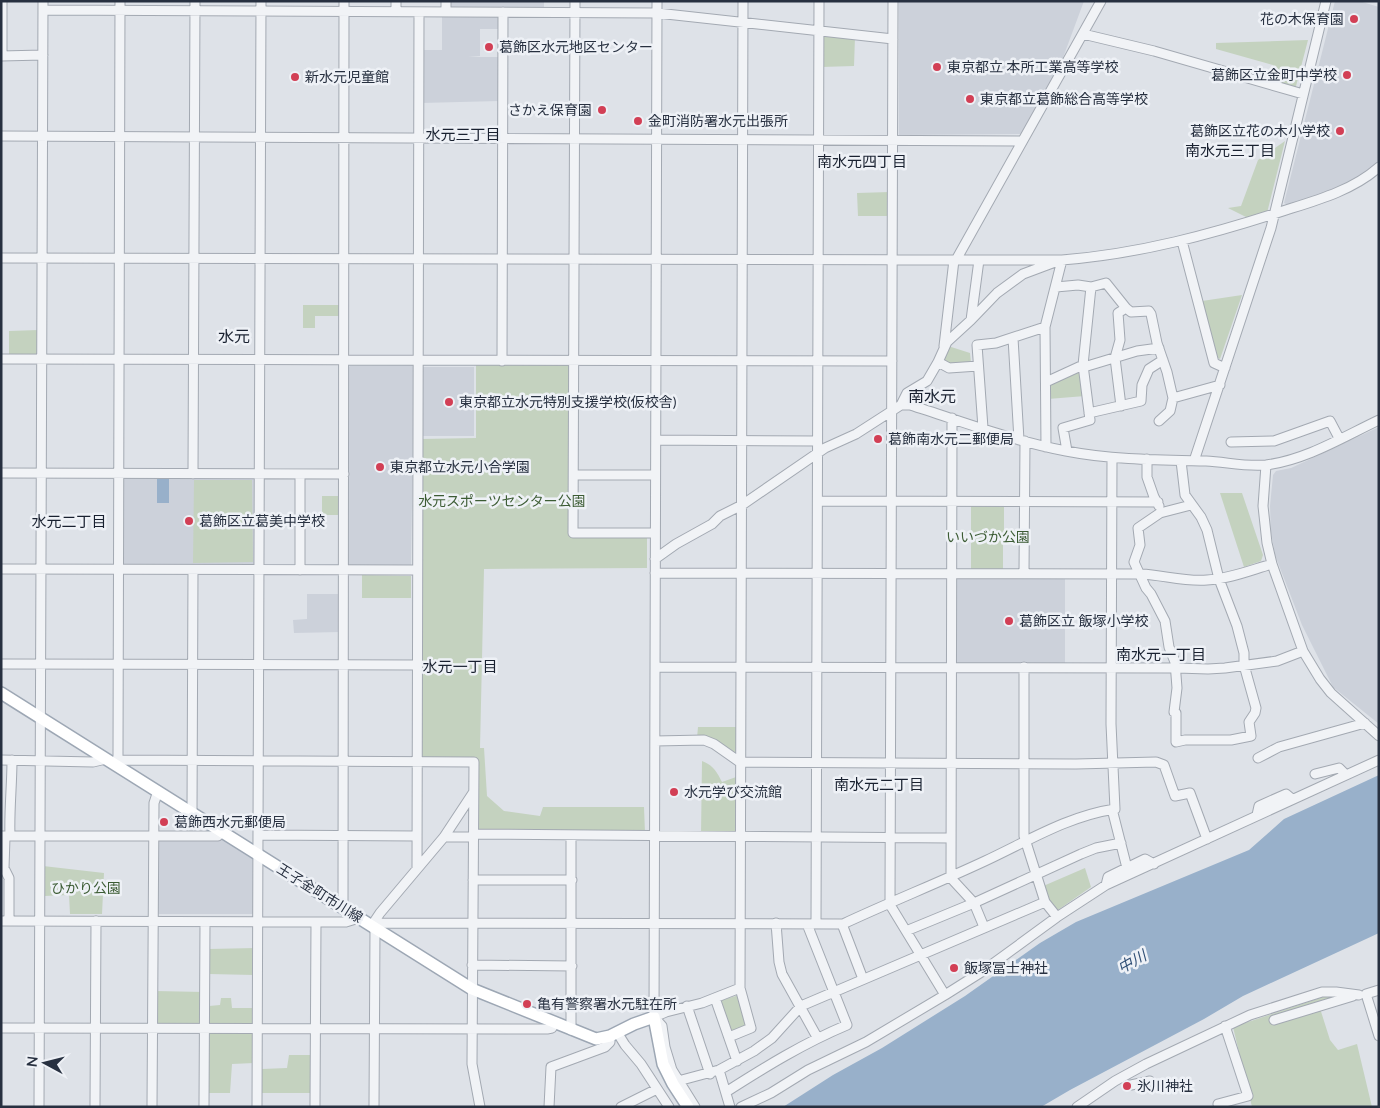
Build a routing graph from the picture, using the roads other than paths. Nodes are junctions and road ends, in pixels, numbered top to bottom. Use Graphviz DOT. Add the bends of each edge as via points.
graph roads {
  1 [pos="2,1"];
  2 [pos="344,1"];
  3 [pos="396,1"];
  4 [pos="446,1"];
  5 [pos="575,1"];
  6 [pos="657,1"];
  7 [pos="743,1"];
  8 [pos="819,1"];
  9 [pos="893,1"];
  10 [pos="1102,1"];
  11 [pos="1326,1"];
  12 [pos="43,6"];
  13 [pos="120,6"];
  14 [pos="195,6"];
  15 [pos="261,6"];
  16 [pos="306,6"];
  17 [pos="345,11"];
  18 [pos="396,12"];
  19 [pos="419,12"];
  20 [pos="446,12"];
  21 [pos="503,12"];
  22 [pos="575,12"];
  23 [pos="657,13"];
  24 [pos="743,22"];
  25 [pos="818,30"];
  26 [pos="1083,34"];
  27 [pos="893,39"];
  28 [pos="43,55"];
  29 [pos="2,56"];
  30 [pos="1303,94"];
  31 [pos="1,136"];
  32 [pos="43,136"];
  33 [pos="120,137"];
  34 [pos="194,137"];
  35 [pos="260,137"];
  36 [pos="345,137"];
  37 [pos="419,137"];
  38 [pos="503,138"];
  39 [pos="574,138"];
  40 [pos="657,139"];
  41 [pos="743,140"];
  42 [pos="818,140"];
  43 [pos="893,140"];
  44 [pos="1022,141"];
  45 [pos="1379,167"];
  46 [pos="1274,214"];
  47 [pos="1182,241"];
  48 [pos="1,258"];
  49 [pos="43,258"];
  50 [pos="119,258"];
  51 [pos="194,258"];
  52 [pos="260,258"];
  53 [pos="344,258"];
  54 [pos="418,259"];
  55 [pos="502,259"];
  56 [pos="574,260"];
  57 [pos="656,260"];
  58 [pos="743,260"];
  59 [pos="817,260"];
  60 [pos="892,260"];
  61 [pos="955,260"];
  62 [pos="979,260"];
  63 [pos="1062,260"];
  64 [pos="1056,287"];
  65 [pos="1091,287"];
  66 [pos="1126,308"];
  67 [pos="971,320"];
  68 [pos="1044,327"];
  69 [pos="1013,338"];
  70 [pos="1159,348"];
  71 [pos="944,349"];
  72 [pos="1115,358"];
  73 [pos="1,359"];
  74 [pos="194,359"];
  75 [pos="42,360"];
  76 [pos="119,360"];
  77 [pos="260,360"];
  78 [pos="344,360"];
  79 [pos="418,360"];
  80 [pos="742,360"];
  81 [pos="818,360"];
  82 [pos="1163,360"];
  83 [pos="502,361"];
  84 [pos="574,361"];
  85 [pos="656,361"];
  86 [pos="892,361"];
  87 [pos="938,362"];
  88 [pos="978,366"];
  89 [pos="1084,366"];
  90 [pos="1225,368"];
  91 [pos="1046,382"];
  92 [pos="1220,385"];
  93 [pos="1173,398"];
  94 [pos="901,405"];
  95 [pos="1121,406"];
  96 [pos="891,413"];
  97 [pos="1089,413"];
  98 [pos="952,418"];
  99 [pos="1379,420"];
  100 [pos="1159,421"];
  101 [pos="983,428"];
  102 [pos="1339,438"];
  103 [pos="656,440"];
  104 [pos="1022,440"];
  105 [pos="742,441"];
  106 [pos="817,441"];
  107 [pos="1231,442"];
  108 [pos="1046,447"];
  109 [pos="1067,451"];
  110 [pos="817,454"];
  111 [pos="1112,458"];
  112 [pos="1146,459"];
  113 [pos="1181,461"];
  114 [pos="1194,461"];
  115 [pos="1266,465"];
  116 [pos="1,473"];
  117 [pos="42,473"];
  118 [pos="119,474"];
  119 [pos="193,474"];
  120 [pos="259,474"];
  121 [pos="300,474"];
  122 [pos="344,474"];
  123 [pos="574,475"];
  124 [pos="656,475"];
  125 [pos="818,501"];
  126 [pos="891,501"];
  127 [pos="951,501"];
  128 [pos="1025,502"];
  129 [pos="1112,502"];
  130 [pos="1158,502"];
  131 [pos="742,504"];
  132 [pos="1191,505"];
  133 [pos="1160,514"];
  134 [pos="656,533"];
  135 [pos="655,559"];
  136 [pos="1272,564"];
  137 [pos="1,569"];
  138 [pos="42,569"];
  139 [pos="119,569"];
  140 [pos="193,570"];
  141 [pos="260,570"];
  142 [pos="300,570"];
  143 [pos="417,570"];
  144 [pos="344,571"];
  145 [pos="655,573"];
  146 [pos="742,573"];
  147 [pos="817,573"];
  148 [pos="890,573"];
  149 [pos="951,573"];
  150 [pos="1024,573"];
  151 [pos="1112,573"];
  152 [pos="1141,574"];
  153 [pos="1219,578"];
  154 [pos="1303,651"];
  155 [pos="1,664"];
  156 [pos="41,664"];
  157 [pos="118,665"];
  158 [pos="193,665"];
  159 [pos="259,665"];
  160 [pos="417,665"];
  161 [pos="1244,665"];
  162 [pos="343,666"];
  163 [pos="655,667"];
  164 [pos="741,667"];
  165 [pos="817,667"];
  166 [pos="890,667"];
  167 [pos="951,667"];
  168 [pos="1024,667"];
  169 [pos="1111,668"];
  170 [pos="1177,668"];
  171 [pos="1,693"];
  172 [pos="41,718"];
  173 [pos="1364,724"];
  174 [pos="1379,736"];
  175 [pos="655,741"];
  176 [pos="1258,758"];
  177 [pos="1,760"];
  178 [pos="12,760"];
  179 [pos="40,760"];
  180 [pos="1379,760"];
  181 [pos="113,761"];
  182 [pos="193,761"];
  183 [pos="258,761"];
  184 [pos="343,761"];
  185 [pos="417,761"];
  186 [pos="741,762"];
  187 [pos="817,762"];
  188 [pos="890,762"];
  189 [pos="951,763"];
  190 [pos="1024,763"];
  191 [pos="1113,763"];
  192 [pos="1315,774"];
  193 [pos="1345,774"];
  194 [pos="158,791"];
  195 [pos="474,793"];
  196 [pos="1114,809"];
  197 [pos="192,813"];
  198 [pos="222,831"];
  199 [pos="258,835"];
  200 [pos="343,835"];
  201 [pos="571,835"];
  202 [pos="655,835"];
  203 [pos="6,836"];
  204 [pos="41,836"];
  205 [pos="154,836"];
  206 [pos="417,836"];
  207 [pos="444,836"];
  208 [pos="474,836"];
  209 [pos="741,837"];
  210 [pos="816,837"];
  211 [pos="890,838"];
  212 [pos="950,838"];
  213 [pos="1207,839"];
  214 [pos="1025,840"];
  215 [pos="1120,843"];
  216 [pos="258,855"];
  217 [pos="1154,864"];
  218 [pos="1126,868"];
  219 [pos="417,869"];
  220 [pos="1036,875"];
  221 [pos="950,877"];
  222 [pos="474,880"];
  223 [pos="572,880"];
  224 [pos="1106,885"];
  225 [pos="890,902"];
  226 [pos="1045,902"];
  227 [pos="974,903"];
  228 [pos="343,907"];
  229 [pos="1057,917"];
  230 [pos="360,918"];
  231 [pos="5,921"];
  232 [pos="40,921"];
  233 [pos="96,921"];
  234 [pos="153,921"];
  235 [pos="258,921"];
  236 [pos="206,922"];
  237 [pos="316,922"];
  238 [pos="473,922"];
  239 [pos="572,923"];
  240 [pos="655,923"];
  241 [pos="776,923"];
  242 [pos="740,924"];
  243 [pos="812,924"];
  244 [pos="842,924"];
  245 [pos="373,926"];
  246 [pos="984,927"];
  247 [pos="906,931"];
  248 [pos="921,954"];
  249 [pos="472,965"];
  250 [pos="572,966"];
  251 [pos="863,979"];
  252 [pos="740,988"];
  253 [pos="472,989"];
  254 [pos="1379,990"];
  255 [pos="834,991"];
  256 [pos="945,995"];
  257 [pos="716,998"];
  258 [pos="687,1006"];
  259 [pos="801,1006"];
  260 [pos="654,1016"];
  261 [pos="1274,1020"];
  262 [pos="553,1025"];
  263 [pos="1225,1026"];
  264 [pos="1,1028"];
  265 [pos="40,1028"];
  266 [pos="95,1028"];
  267 [pos="153,1028"];
  268 [pos="204,1028"];
  269 [pos="257,1028"];
  270 [pos="315,1028"];
  271 [pos="374,1028"];
  272 [pos="472,1029"];
  273 [pos="571,1030"];
  274 [pos="614,1034"];
  275 [pos="1378,1034"];
  276 [pos="729,1037"];
  277 [pos="817,1037"];
  278 [pos="737,1061"];
  279 [pos="720,1070"];
  280 [pos="710,1074"];
  281 [pos="1150,1080"];
  282 [pos="1131,1084"];
  283 [pos="669,1085"];
  284 [pos="726,1092"];
  285 [pos="39,1107"];
  286 [pos="95,1107"];
  287 [pos="152,1107"];
  288 [pos="204,1107"];
  289 [pos="257,1107"];
  290 [pos="315,1107"];
  291 [pos="374,1107"];
  292 [pos="480,1107"];
  293 [pos="548,1107"];
  294 [pos="621,1107"];
  295 [pos="669,1107"];
  296 [pos="680,1107"];
  297 [pos="688,1107"];
  298 [pos="695,1107"];
  299 [pos="730,1107"];
  300 [pos="742,1107"];
  301 [pos="1077,1107"];
  302 [pos="1219,1107"];
  1 -- 29 [label="street"];
  2 -- 17 [label="street"];
  3 -- 18 [label="street"];
  4 -- 20 [label="street"];
  5 -- 22 [label="street"];
  6 -- 23 [label="street"];
  7 -- 24 [label="street"];
  8 -- 25 [label="street"];
  9 -- 27 [label="street"];
  10 -- 26 [label="street"];
  11 -- 30 [label="street"];
  12 -- 13 [label="street"];
  12 -- 28 [label="street"];
  13 -- 14 [label="street"];
  13 -- 33 [label="street"];
  14 -- 15 [label="street"];
  14 -- 34 [label="street"];
  15 -- 16 [label="street"];
  15 -- 35 [label="street"];
  16 -- 17 [label="street"];
  17 -- 18 [label="street"];
  17 -- 36 [label="street"];
  18 -- 19 [label="street"];
  19 -- 20 [label="street"];
  19 -- 37 [label="street"];
  20 -- 21 [label="street"];
  21 -- 22 [label="street"];
  21 -- 38 [label="street"];
  22 -- 23 [label="street"];
  22 -- 39 [label="street"];
  23 -- 24 [label="street"];
  23 -- 40 [label="street"];
  24 -- 25 [label="street"];
  24 -- 41 [label="street"];
  25 -- 27 [label="street"];
  25 -- 42 [label="street"];
  26 -- 30 [label="street"];
  26 -- 44 [label="street"];
  27 -- 43 [label="street"];
  28 -- 29 [label="street"];
  28 -- 32 [label="street"];
  30 -- 46 [label="street"];
  31 -- 32 [label="street"];
  32 -- 33 [label="street"];
  32 -- 49 [label="street"];
  33 -- 34 [label="street"];
  33 -- 50 [label="street"];
  34 -- 35 [label="street"];
  34 -- 51 [label="street"];
  35 -- 36 [label="street"];
  35 -- 52 [label="street"];
  36 -- 37 [label="street"];
  36 -- 53 [label="street"];
  37 -- 38 [label="street"];
  37 -- 54 [label="street"];
  38 -- 39 [label="street"];
  38 -- 55 [label="street"];
  39 -- 40 [label="street"];
  39 -- 56 [label="street"];
  40 -- 41 [label="street"];
  40 -- 57 [label="street"];
  41 -- 42 [label="street"];
  41 -- 58 [label="street"];
  42 -- 43 [label="street"];
  42 -- 59 [label="street"];
  43 -- 44 [label="street"];
  43 -- 60 [label="street"];
  44 -- 61 [label="street"];
  45 -- 46 [label="street" via="1359,183"];
  46 -- 47 [label="street"];
  46 -- 90 [label="street"];
  47 -- 63 [label="street"];
  47 -- 90 [label="street" via="1214,363"];
  48 -- 49 [label="street"];
  49 -- 50 [label="street"];
  49 -- 75 [label="street"];
  50 -- 51 [label="street"];
  50 -- 76 [label="street"];
  51 -- 52 [label="street"];
  51 -- 74 [label="street"];
  52 -- 53 [label="street"];
  52 -- 77 [label="street"];
  53 -- 54 [label="street"];
  53 -- 78 [label="street"];
  54 -- 55 [label="street"];
  54 -- 79 [label="street"];
  55 -- 56 [label="street"];
  55 -- 83 [label="street"];
  56 -- 57 [label="street"];
  56 -- 84 [label="street"];
  57 -- 58 [label="street"];
  57 -- 85 [label="street"];
  58 -- 59 [label="street"];
  58 -- 80 [label="street"];
  59 -- 60 [label="street"];
  59 -- 81 [label="street"];
  60 -- 61 [label="street"];
  60 -- 86 [label="street"];
  61 -- 62 [label="street"];
  61 -- 71 [label="street"];
  62 -- 63 [label="street"];
  62 -- 67 [label="street"];
  63 -- 64 [label="street"];
  63 -- 67 [label="street" via="1023,274"];
  64 -- 65 [label="street"];
  64 -- 68 [label="street"];
  65 -- 66 [label="street" via="1106,283"];
  65 -- 89 [label="street"];
  66 -- 70 [label="street" via="1130,312 1149,311"];
  66 -- 72 [label="street" via="1118,313 1120,340"];
  67 -- 71 [label="street" via="947,342"];
  68 -- 69 [label="street"];
  68 -- 91 [label="street"];
  69 -- 88 [label="street" via="977,345"];
  69 -- 104 [label="street"];
  70 -- 72 [label="street"];
  70 -- 82 [label="street"];
  71 -- 87 [label="street"];
  72 -- 89 [label="street"];
  72 -- 95 [label="street"];
  73 -- 75 [label="street"];
  74 -- 76 [label="street"];
  74 -- 77 [label="street"];
  74 -- 119 [label="street"];
  75 -- 76 [label="street"];
  75 -- 117 [label="street"];
  76 -- 118 [label="street"];
  77 -- 78 [label="street"];
  77 -- 120 [label="street"];
  78 -- 79 [label="street"];
  78 -- 122 [label="street"];
  79 -- 83 [label="street"];
  79 -- 143 [label="street"];
  80 -- 81 [label="street"];
  80 -- 85 [label="street"];
  80 -- 105 [label="street"];
  81 -- 86 [label="street"];
  81 -- 106 [label="street"];
  82 -- 93 [label="street"];
  82 -- 95 [label="street" via="1149,369 1142,385 1141,401"];
  83 -- 84 [label="street"];
  84 -- 85 [label="street"];
  84 -- 123 [label="street"];
  85 -- 103 [label="street"];
  86 -- 96 [label="street"];
  87 -- 88 [label="street" via="949,368"];
  87 -- 94 [label="street" via="927,381 906,393"];
  88 -- 101 [label="street"];
  89 -- 91 [label="street"];
  89 -- 97 [label="street"];
  90 -- 92 [label="street"];
  91 -- 108 [label="street"];
  92 -- 93 [label="street"];
  92 -- 114 [label="street"];
  93 -- 100 [label="street" via="1170,410"];
  94 -- 96 [label="street"];
  94 -- 98 [label="street"];
  95 -- 97 [label="street"];
  96 -- 110 [label="street"];
  96 -- 126 [label="street"];
  97 -- 109 [label="street" via="1090,420 1063,428"];
  98 -- 101 [label="street"];
  98 -- 127 [label="street"];
  99 -- 102 [label="street"];
  101 -- 104 [label="street"];
  102 -- 107 [label="street" via="1330,421 1274,441"];
  102 -- 115 [label="street" via="1297,457"];
  103 -- 105 [label="street"];
  103 -- 124 [label="street"];
  104 -- 108 [label="street"];
  104 -- 128 [label="street"];
  105 -- 106 [label="street"];
  105 -- 131 [label="street"];
  106 -- 110 [label="street"];
  108 -- 109 [label="street"];
  109 -- 111 [label="street"];
  110 -- 125 [label="street"];
  110 -- 131 [label="street"];
  111 -- 112 [label="street"];
  111 -- 129 [label="street"];
  112 -- 113 [label="street"];
  112 -- 130 [label="street" via="1147,477"];
  113 -- 114 [label="street"];
  113 -- 132 [label="street" via="1185,495"];
  114 -- 115 [label="street"];
  115 -- 136 [label="street" via="1263,521"];
  116 -- 117 [label="street"];
  117 -- 118 [label="street"];
  117 -- 138 [label="street"];
  118 -- 119 [label="street"];
  118 -- 139 [label="street"];
  119 -- 120 [label="street"];
  120 -- 121 [label="street"];
  120 -- 141 [label="street"];
  121 -- 122 [label="street"];
  121 -- 142 [label="street"];
  122 -- 144 [label="street"];
  123 -- 124 [label="street"];
  123 -- 134 [label="street" via="573,533"];
  124 -- 134 [label="street"];
  125 -- 126 [label="street"];
  125 -- 147 [label="street"];
  126 -- 127 [label="street"];
  126 -- 148 [label="street"];
  127 -- 128 [label="street"];
  127 -- 149 [label="street"];
  128 -- 129 [label="street"];
  128 -- 150 [label="street"];
  129 -- 130 [label="street"];
  129 -- 151 [label="street"];
  130 -- 133 [label="street"];
  131 -- 135 [label="street"];
  131 -- 146 [label="street"];
  132 -- 133 [label="street"];
  132 -- 153 [label="street" via="1207,530"];
  133 -- 152 [label="street" via="1138,528 1140,548 1134,562"];
  134 -- 135 [label="street"];
  135 -- 145 [label="street"];
  136 -- 153 [label="street"];
  136 -- 154 [label="street"];
  137 -- 138 [label="street"];
  138 -- 139 [label="street"];
  138 -- 156 [label="street"];
  139 -- 140 [label="street"];
  139 -- 157 [label="street"];
  140 -- 141 [label="street"];
  140 -- 158 [label="street"];
  141 -- 142 [label="street"];
  141 -- 159 [label="street"];
  142 -- 144 [label="street"];
  143 -- 144 [label="street"];
  143 -- 160 [label="street"];
  144 -- 162 [label="street"];
  145 -- 146 [label="street"];
  145 -- 163 [label="street"];
  146 -- 147 [label="street"];
  146 -- 164 [label="street"];
  147 -- 148 [label="street"];
  147 -- 165 [label="street"];
  148 -- 149 [label="street"];
  148 -- 166 [label="street"];
  149 -- 150 [label="street"];
  149 -- 167 [label="street"];
  150 -- 151 [label="street"];
  151 -- 152 [label="street"];
  151 -- 169 [label="street"];
  152 -- 153 [label="street" via="1192,580"];
  152 -- 170 [label="street" via="1164,621"];
  153 -- 161 [label="street" via="1237,626"];
  154 -- 161 [label="street" via="1278,661"];
  154 -- 173 [label="street" via="1331,693"];
  155 -- 156 [label="street"];
  156 -- 157 [label="street"];
  156 -- 172 [label="street"];
  157 -- 158 [label="street"];
  157 -- 181 [label="street"];
  158 -- 159 [label="street"];
  158 -- 182 [label="street"];
  159 -- 162 [label="street"];
  159 -- 183 [label="street"];
  160 -- 162 [label="street"];
  160 -- 185 [label="street"];
  161 -- 170 [label="street" via="1216,669"];
  161 -- 170 [label="street" via="1256,708 1249,722 1251,736 1176,742"];
  162 -- 184 [label="street"];
  163 -- 164 [label="street"];
  163 -- 175 [label="street"];
  164 -- 165 [label="street"];
  164 -- 186 [label="street"];
  165 -- 166 [label="street"];
  165 -- 187 [label="street"];
  166 -- 167 [label="street"];
  166 -- 188 [label="street"];
  167 -- 168 [label="street"];
  167 -- 189 [label="street"];
  168 -- 169 [label="street"];
  168 -- 190 [label="street"];
  169 -- 170 [label="street"];
  169 -- 191 [label="street"];
  171 -- 172 [label="main road, 王子金町市川線"];
  172 -- 179 [label="street"];
  172 -- 181 [label="main road, 王子金町市川線"];
  173 -- 174 [label="street"];
  173 -- 176 [label="street" via="1279,747"];
  175 -- 186 [label="street" via="704,740"];
  175 -- 202 [label="street"];
  177 -- 178 [label="street"];
  178 -- 179 [label="street"];
  178 -- 203 [label="street" via="12,804"];
  179 -- 181 [label="street"];
  179 -- 204 [label="street"];
  180 -- 193 [label="street"];
  181 -- 182 [label="street"];
  181 -- 194 [label="main road, 王子金町市川線"];
  182 -- 183 [label="street"];
  182 -- 197 [label="street"];
  183 -- 184 [label="street"];
  183 -- 199 [label="street"];
  184 -- 185 [label="street"];
  184 -- 200 [label="street"];
  185 -- 195 [label="street" via="474,762"];
  185 -- 206 [label="street"];
  186 -- 187 [label="street"];
  186 -- 209 [label="street"];
  187 -- 188 [label="street"];
  187 -- 210 [label="street"];
  188 -- 189 [label="street"];
  188 -- 211 [label="street"];
  189 -- 190 [label="street"];
  189 -- 212 [label="street"];
  190 -- 191 [label="street"];
  190 -- 214 [label="street"];
  191 -- 196 [label="street"];
  191 -- 213 [label="street" via="1156,762 1164,765 1175,796 1190,793"];
  192 -- 193 [label="street" via="1339,768"];
  193 -- 213 [label="street"];
  194 -- 197 [label="main road, 王子金町市川線"];
  194 -- 205 [label="street" via="154,803"];
  195 -- 207 [label="street"];
  195 -- 208 [label="street"];
  196 -- 214 [label="street" via="1072,820"];
  196 -- 215 [label="street"];
  197 -- 198 [label="main road, 王子金町市川線"];
  198 -- 205 [label="street" via="218,836"];
  198 -- 216 [label="main road, 王子金町市川線"];
  199 -- 200 [label="street"];
  199 -- 216 [label="street"];
  200 -- 206 [label="street"];
  200 -- 228 [label="street"];
  201 -- 202 [label="street"];
  201 -- 208 [label="street"];
  201 -- 223 [label="street"];
  202 -- 209 [label="street"];
  202 -- 240 [label="street"];
  203 -- 204 [label="street"];
  203 -- 231 [label="street" via="4,868 9,878"];
  204 -- 205 [label="street"];
  204 -- 232 [label="street"];
  205 -- 234 [label="street"];
  206 -- 219 [label="street"];
  207 -- 208 [label="street"];
  207 -- 219 [label="street"];
  208 -- 222 [label="street"];
  209 -- 210 [label="street"];
  209 -- 242 [label="street"];
  210 -- 211 [label="street"];
  210 -- 243 [label="street"];
  211 -- 212 [label="street"];
  211 -- 225 [label="street"];
  212 -- 221 [label="street"];
  213 -- 217 [label="street"];
  214 -- 220 [label="street"];
  214 -- 221 [label="street"];
  215 -- 218 [label="street"];
  215 -- 220 [label="street" via="1096,848"];
  216 -- 228 [label="main road, 王子金町市川線"];
  216 -- 235 [label="street"];
  217 -- 218 [label="street" via="1145,859"];
  217 -- 224 [label="street"];
  218 -- 224 [label="street" via="1108,877"];
  219 -- 245 [label="street"];
  220 -- 226 [label="street"];
  220 -- 227 [label="street"];
  221 -- 225 [label="street"];
  221 -- 227 [label="street"];
  222 -- 223 [label="street"];
  222 -- 238 [label="street"];
  223 -- 239 [label="street"];
  224 -- 229 [label="street"];
  225 -- 244 [label="street"];
  225 -- 247 [label="street"];
  226 -- 229 [label="street"];
  226 -- 246 [label="street"];
  227 -- 246 [label="street"];
  227 -- 247 [label="street"];
  228 -- 230 [label="main road, 王子金町市川線"];
  229 -- 256 [label="street"];
  230 -- 237 [label="street" via="350,922"];
  230 -- 245 [label="main road, 王子金町市川線"];
  231 -- 232 [label="street"];
  232 -- 233 [label="street"];
  232 -- 265 [label="street"];
  233 -- 234 [label="street"];
  233 -- 266 [label="street"];
  234 -- 236 [label="street"];
  234 -- 267 [label="street"];
  235 -- 236 [label="street"];
  235 -- 237 [label="street"];
  235 -- 269 [label="street"];
  236 -- 268 [label="street"];
  237 -- 270 [label="street"];
  238 -- 239 [label="street"];
  238 -- 245 [label="street"];
  238 -- 249 [label="street"];
  239 -- 240 [label="street"];
  239 -- 250 [label="street"];
  240 -- 242 [label="street"];
  240 -- 260 [label="street"];
  241 -- 242 [label="street"];
  241 -- 243 [label="street"];
  241 -- 259 [label="street" via="782,974"];
  242 -- 252 [label="street"];
  243 -- 244 [label="street"];
  243 -- 255 [label="street"];
  244 -- 251 [label="street"];
  245 -- 253 [label="main road, 王子金町市川線"];
  245 -- 271 [label="street"];
  246 -- 248 [label="street"];
  247 -- 248 [label="street"];
  248 -- 251 [label="street"];
  248 -- 256 [label="street"];
  249 -- 250 [label="street"];
  249 -- 253 [label="street"];
  250 -- 273 [label="street"];
  251 -- 255 [label="street"];
  252 -- 257 [label="street"];
  252 -- 276 [label="street" via="751,1028"];
  253 -- 262 [label="main road, 王子金町市川線"];
  253 -- 272 [label="street"];
  254 -- 275 [label="street" via="1366,994"];
  255 -- 259 [label="street"];
  255 -- 277 [label="street" via="847,1024"];
  256 -- 300 [label="street" via="866,1042"];
  257 -- 258 [label="street"];
  257 -- 276 [label="street"];
  258 -- 260 [label="street"];
  258 -- 280 [label="street"];
  259 -- 277 [label="street"];
  259 -- 278 [label="street" via="772,1038"];
  260 -- 274 [label="main road, 王子金町市川線"];
  260 -- 283 [label="main road" via="650,1035 652,1048 657,1067"];
  261 -- 263 [label="street" via="1359,995 1316,994"];
  262 -- 272 [label="street" via="547,1029"];
  262 -- 273 [label="main road, 王子金町市川線"];
  263 -- 301 [label="street" via="1146,1064"];
  263 -- 302 [label="street" via="1248,1096 1218,1104"];
  264 -- 265 [label="street"];
  265 -- 266 [label="street"];
  265 -- 285 [label="street"];
  266 -- 267 [label="street"];
  266 -- 286 [label="street"];
  267 -- 268 [label="street"];
  267 -- 287 [label="street"];
  268 -- 269 [label="street"];
  268 -- 288 [label="street"];
  269 -- 270 [label="street"];
  269 -- 289 [label="street"];
  270 -- 271 [label="street"];
  270 -- 290 [label="street"];
  271 -- 272 [label="street"];
  271 -- 291 [label="street"];
  272 -- 292 [label="street" via="472,1064"];
  273 -- 274 [label="main road, 王子金町市川線" via="596,1038"];
  274 -- 283 [label="street" via="641,1064"];
  274 -- 293 [label="street" via="605,1047 551,1067"];
  276 -- 278 [label="street"];
  277 -- 284 [label="street"];
  278 -- 279 [label="street"];
  279 -- 280 [label="street"];
  279 -- 284 [label="street"];
  280 -- 283 [label="street"];
  281 -- 282 [label="street"];
  283 -- 294 [label="street"];
  283 -- 295 [label="street"];
  283 -- 296 [label="main road"];
  283 -- 297 [label="main road"];
  283 -- 298 [label="street"];
  284 -- 299 [label="street"];
}
